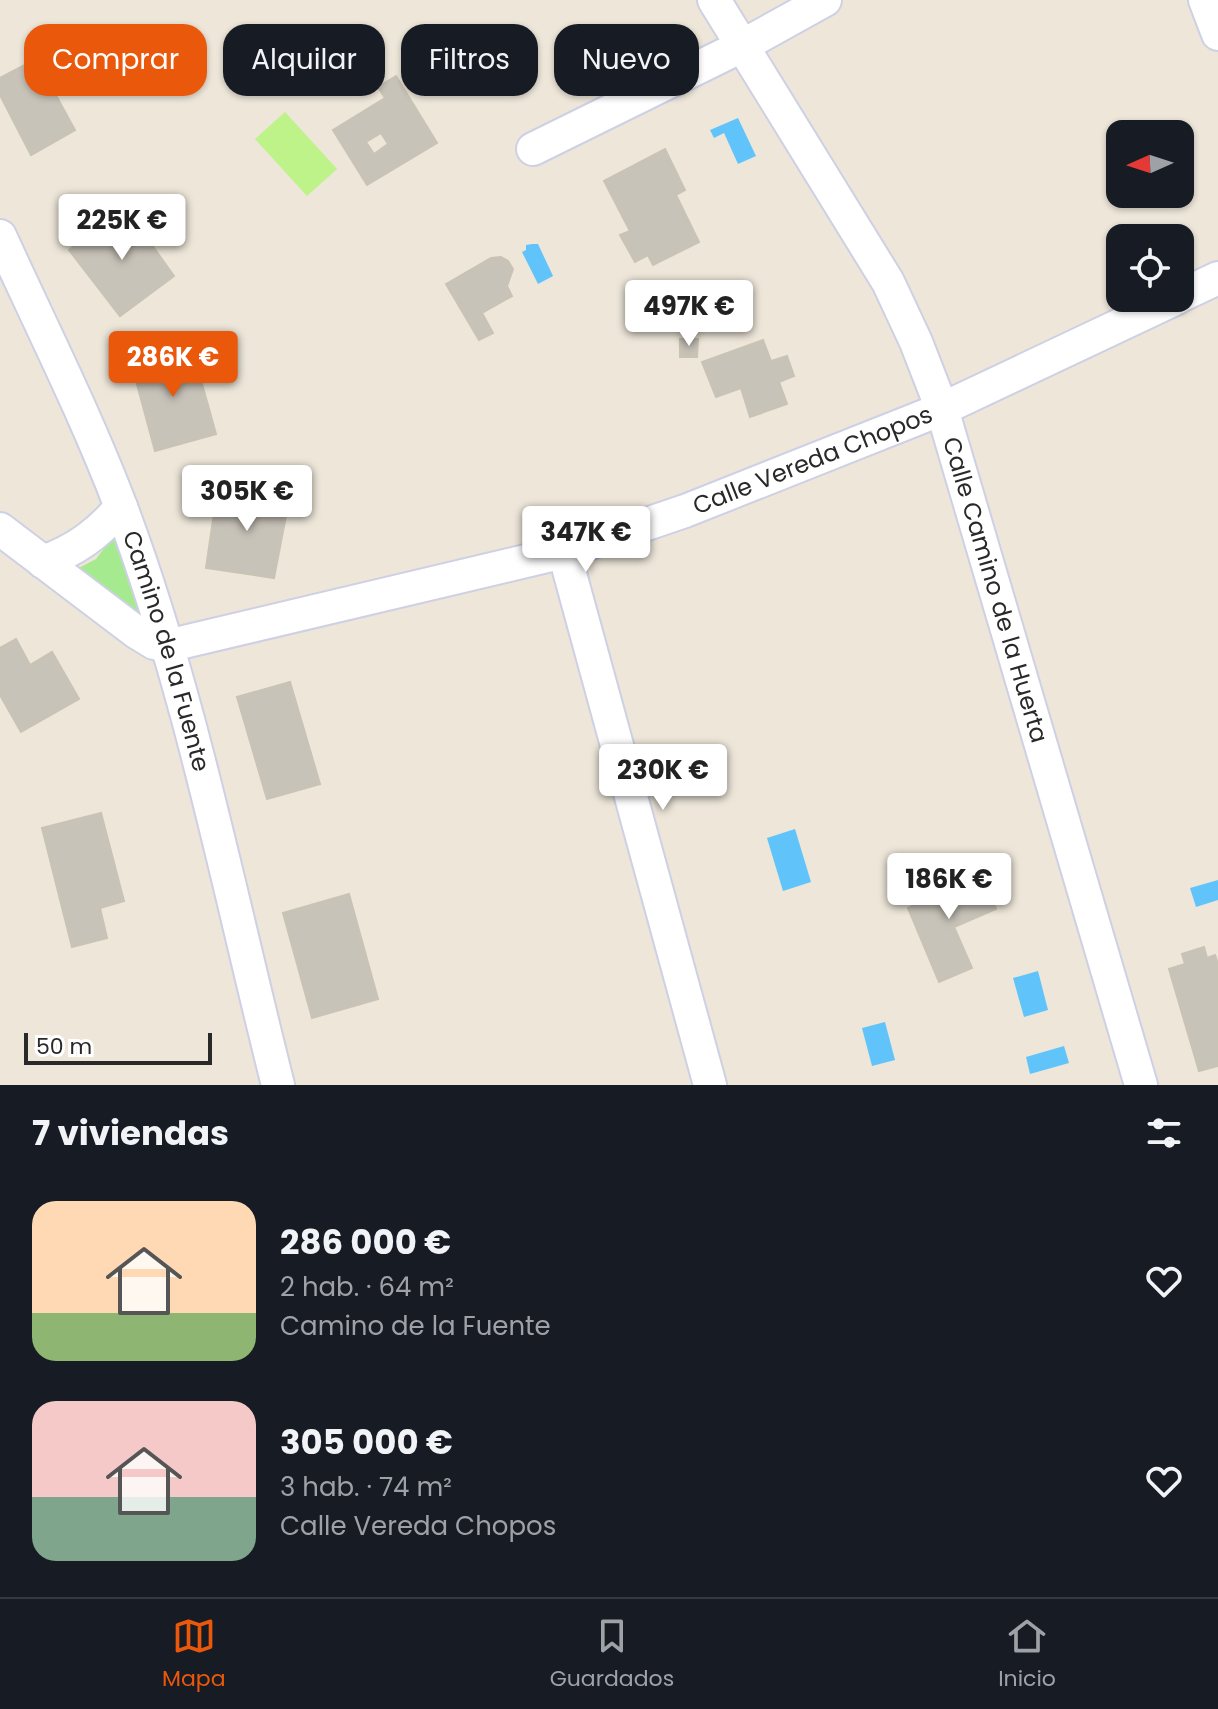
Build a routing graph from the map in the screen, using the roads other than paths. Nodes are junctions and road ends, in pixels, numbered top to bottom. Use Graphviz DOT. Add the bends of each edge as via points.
graph roads {
  1 [pos="714,0"];
  2 [pos="825,0"];
  3 [pos="1205,0"];
  4 [pos="1218,34"];
  5 [pos="742,46"];
  6 [pos="533,149"];
  7 [pos="0,236"];
  8 [pos="1218,278"];
  9 [pos="1194,289"];
  10 [pos="1146,312"];
  11 [pos="942,409"];
  12 [pos="121,507"];
  13 [pos="0,529"];
  14 [pos="564,552"];
  15 [pos="43,562"];
  16 [pos="167,646"];
  17 [pos="278,1085"];
  18 [pos="710,1085"];
  19 [pos="1141,1085"];
  1 -- 5 [label="street, Calle Camino de la Huerta"];
  2 -- 5 [label="street"];
  3 -- 4 [label="street"];
  5 -- 6 [label="street"];
  5 -- 11 [label="street, Calle Camino de la Huerta" via="888,282"];
  7 -- 12 [label="street, Camino de la Fuente"];
  8 -- 9 [label="street, Calle Vereda Chopos"];
  10 -- 11 [label="street, Calle Vereda Chopos"];
  11 -- 14 [label="street, Calle Vereda Chopos" via="685,511"];
  11 -- 19 [label="street, Calle Camino de la Huerta"];
  12 -- 15 [label="street" via="84,544"];
  12 -- 16 [label="street, Camino de la Fuente"];
  13 -- 15 [label="street"];
  14 -- 16 [label="street, Calle Vereda Chopos"];
  14 -- 18 [label="street"];
  15 -- 16 [label="street" via="136,632"];
  16 -- 17 [label="street, Camino de la Fuente"];
}
